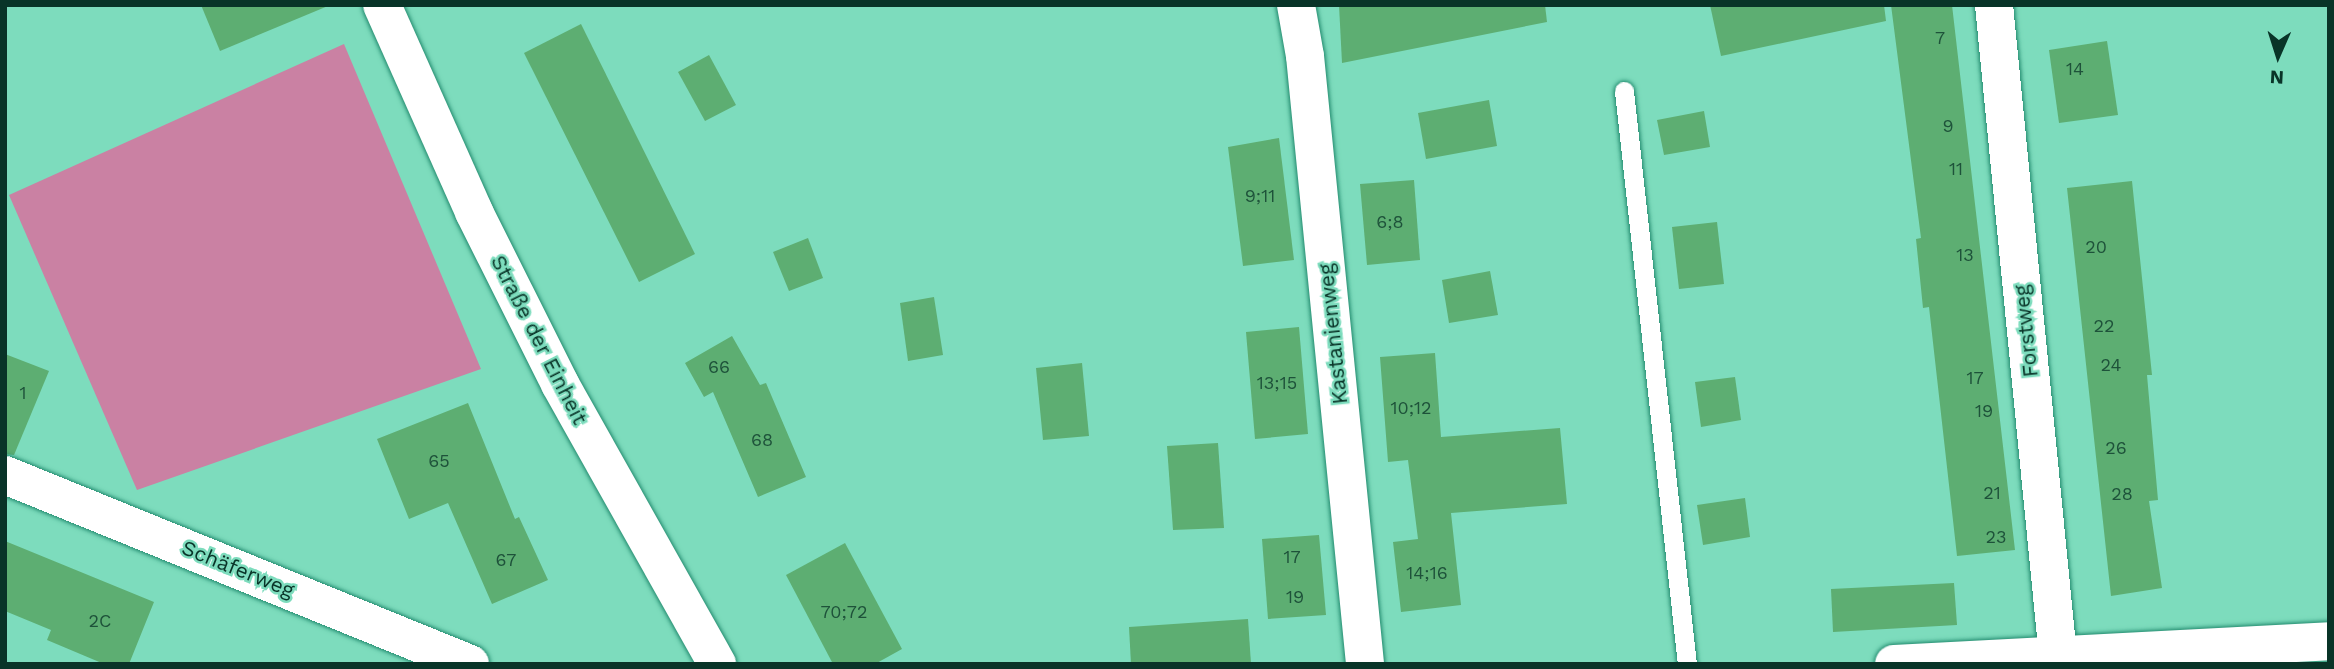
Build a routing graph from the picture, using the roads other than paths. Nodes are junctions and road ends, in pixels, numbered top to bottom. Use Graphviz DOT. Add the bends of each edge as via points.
graph roads {
  1 [pos="382,5"];
  2 [pos="1296,5"];
  3 [pos="1994,5"];
  4 [pos="1624,91"];
  5 [pos="5,475"];
  6 [pos="2329,641"];
  7 [pos="2058,656"];
  8 [pos="470,664"];
  9 [pos="717,664"];
  10 [pos="1365,664"];
  11 [pos="1687,664"];
  12 [pos="1894,664"];
  1 -- 9 [label="street, Straße der Einheit" via="474,212 561,384"];
  2 -- 10 [label="street, Kastanienweg" via="1305,56"];
  3 -- 7 [label="street, Forstweg"];
  4 -- 11 [label="lane"];
  5 -- 8 [label="street, Schäferweg"];
  6 -- 7 [label="street"];
  7 -- 12 [label="street"];
}
